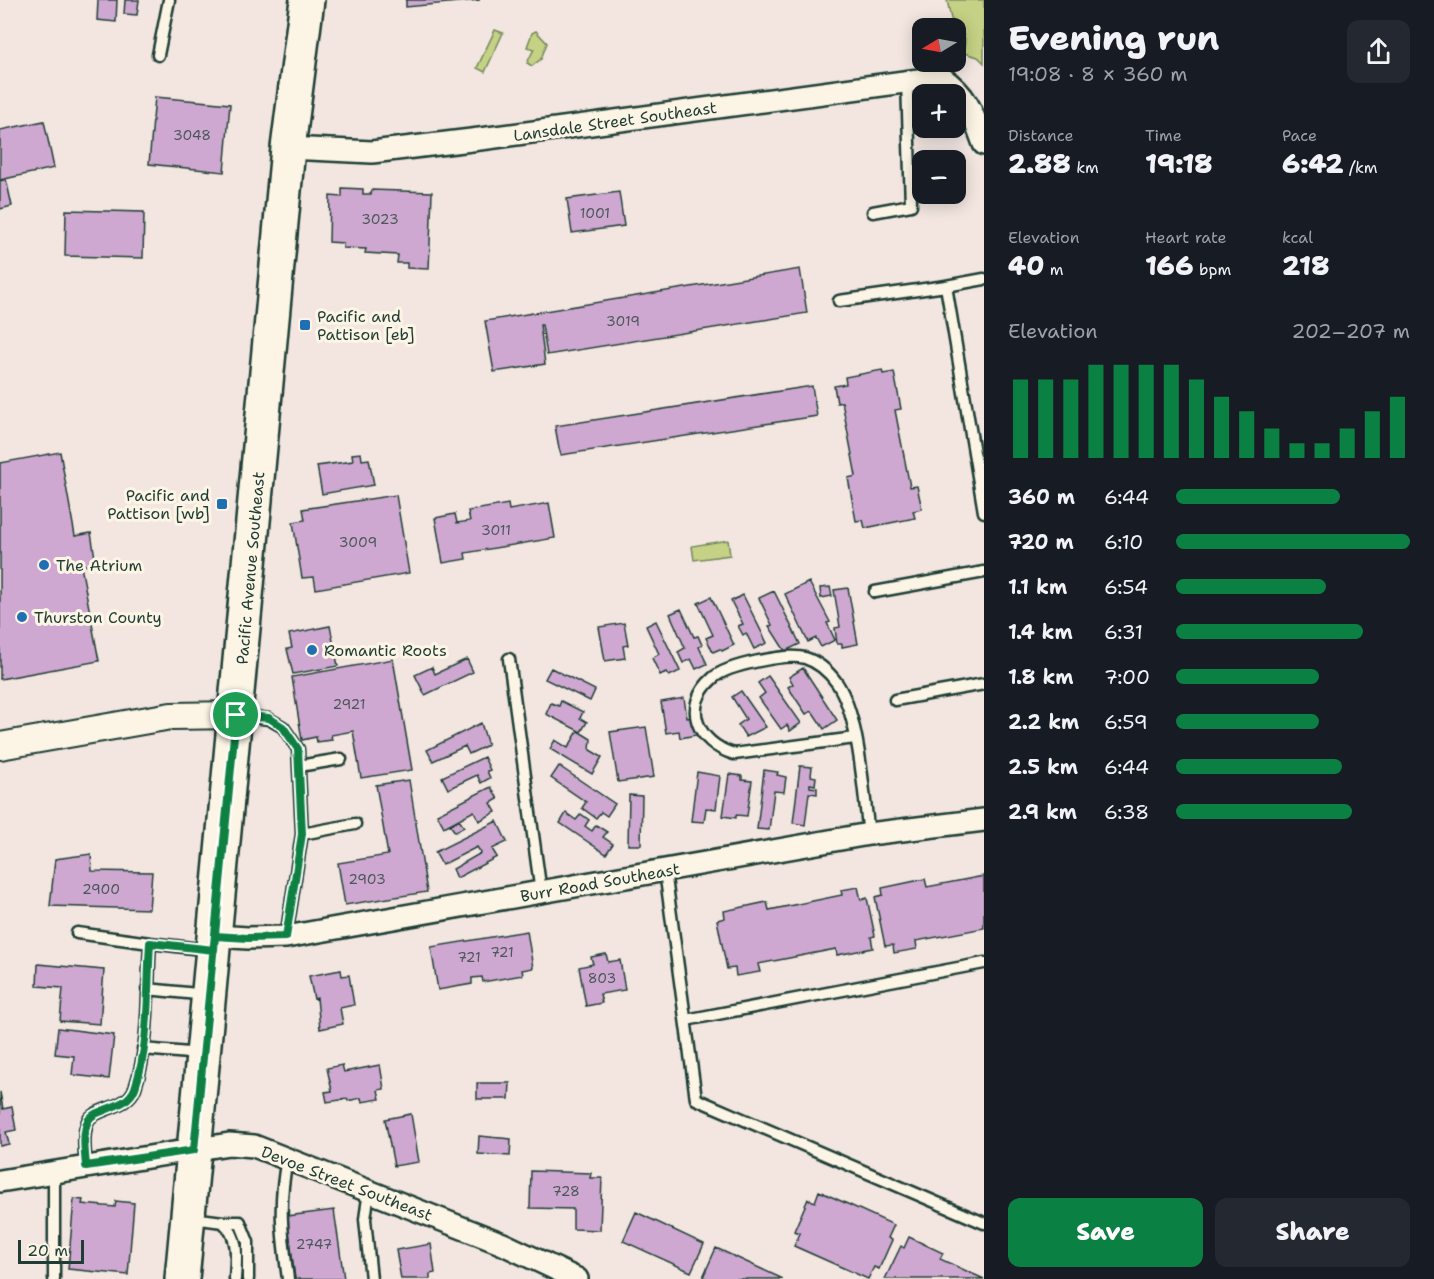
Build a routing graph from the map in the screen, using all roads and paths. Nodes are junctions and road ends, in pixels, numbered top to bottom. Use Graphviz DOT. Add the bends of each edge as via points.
graph roads {
  1 [pos="169,0"];
  2 [pos="307,0"];
  3 [pos="158,55"];
  4 [pos="906,81"];
  5 [pos="984,144"];
  6 [pos="288,148"];
  7 [pos="873,212"];
  8 [pos="984,279"];
  9 [pos="946,286"];
  10 [pos="839,301"];
  11 [pos="984,512"];
  12 [pos="984,572"];
  13 [pos="875,592"];
  14 [pos="509,659"];
  15 [pos="984,684"];
  16 [pos="895,700"];
  17 [pos="236,715"];
  18 [pos="855,738"];
  19 [pos="0,746"];
  20 [pos="341,759"];
  21 [pos="299,766"];
  22 [pos="984,820"];
  23 [pos="355,824"];
  24 [pos="302,834"];
  25 [pos="869,834"];
  26 [pos="665,871"];
  27 [pos="541,893"];
  28 [pos="77,933"];
  29 [pos="286,937"];
  30 [pos="150,943"];
  31 [pos="214,943"];
  32 [pos="984,963"];
  33 [pos="147,989"];
  34 [pos="209,995"];
  35 [pos="686,1020"];
  36 [pos="143,1049"];
  37 [pos="203,1054"];
  38 [pos="194,1150"];
  39 [pos="287,1159"];
  40 [pos="86,1166"];
  41 [pos="54,1172"];
  42 [pos="0,1181"];
  43 [pos="369,1191"];
  44 [pos="188,1217"];
  45 [pos="223,1222"];
  46 [pos="984,1223"];
  47 [pos="54,1279"];
  48 [pos="182,1279"];
  49 [pos="235,1279"];
  50 [pos="248,1279"];
  51 [pos="288,1279"];
  52 [pos="371,1279"];
  53 [pos="577,1279"];
  1 -- 3 [label="lane"];
  2 -- 6 [label="main road, Pacific Avenue Southeast"];
  4 -- 5 [label="street, Lansdale Street Southeast" via="941,76 955,87 971,107"];
  4 -- 6 [label="street, Lansdale Street Southeast" via="372,152"];
  4 -- 7 [label="lane" via="911,205"];
  6 -- 17 [label="main road, Pacific Avenue Southeast"];
  8 -- 9 [label="lane"];
  9 -- 10 [label="lane"];
  9 -- 11 [label="lane"];
  12 -- 13 [label="lane"];
  14 -- 27 [label="lane"];
  15 -- 16 [label="lane"];
  17 -- 19 [label="street" via="171,716"];
  17 -- 21 [label="lane" via="269,718 283,727 298,749"];
  17 -- 31 [label="main road, Pacific Avenue Southeast"];
  18 -- 18 [label="lane" via="846,699 836,682 822,666 804,658 779,658 722,672 704,686 697,701 698,721 707,740 734,754"];
  18 -- 25 [label="lane"];
  20 -- 21 [label="lane"];
  21 -- 24 [label="lane"];
  22 -- 25 [label="street, Burr Road Southeast"];
  23 -- 24 [label="lane"];
  24 -- 29 [label="lane"];
  25 -- 26 [label="street, Burr Road Southeast"];
  26 -- 27 [label="street, Burr Road Southeast"];
  26 -- 35 [label="lane"];
  27 -- 29 [label="street, Burr Road Southeast"];
  28 -- 30 [label="lane"];
  29 -- 31 [label="street, Burr Road Southeast"];
  30 -- 31 [label="lane"];
  30 -- 33 [label="lane"];
  31 -- 34 [label="main road, Pacific Avenue Southeast"];
  32 -- 35 [label="lane"];
  33 -- 34 [label="lane"];
  33 -- 36 [label="lane"];
  34 -- 37 [label="main road, Pacific Avenue Southeast"];
  35 -- 46 [label="lane" via="696,1099"];
  36 -- 37 [label="lane"];
  36 -- 40 [label="lane" via="134,1092 116,1108 95,1114 88,1121"];
  37 -- 38 [label="main road, Pacific Avenue Southeast"];
  38 -- 39 [label="street, Devoe Street Southeast" via="229,1144 254,1146"];
  38 -- 40 [label="street, Devoe Street Southeast"];
  38 -- 44 [label="main road, Pacific Avenue Southeast"];
  39 -- 43 [label="street, Devoe Street Southeast"];
  39 -- 51 [label="lane" via="280,1219"];
  40 -- 41 [label="street, Devoe Street Southeast"];
  41 -- 42 [label="street, Devoe Street Southeast"];
  41 -- 47 [label="lane"];
  43 -- 52 [label="lane" via="365,1219"];
  43 -- 53 [label="street, Devoe Street Southeast" via="503,1244"];
  44 -- 45 [label="lane"];
  44 -- 48 [label="main road, Pacific Avenue Southeast"];
  45 -- 49 [label="lane" via="233,1231 237,1250"];
  45 -- 50 [label="lane" via="240,1222 248,1242"];
}
